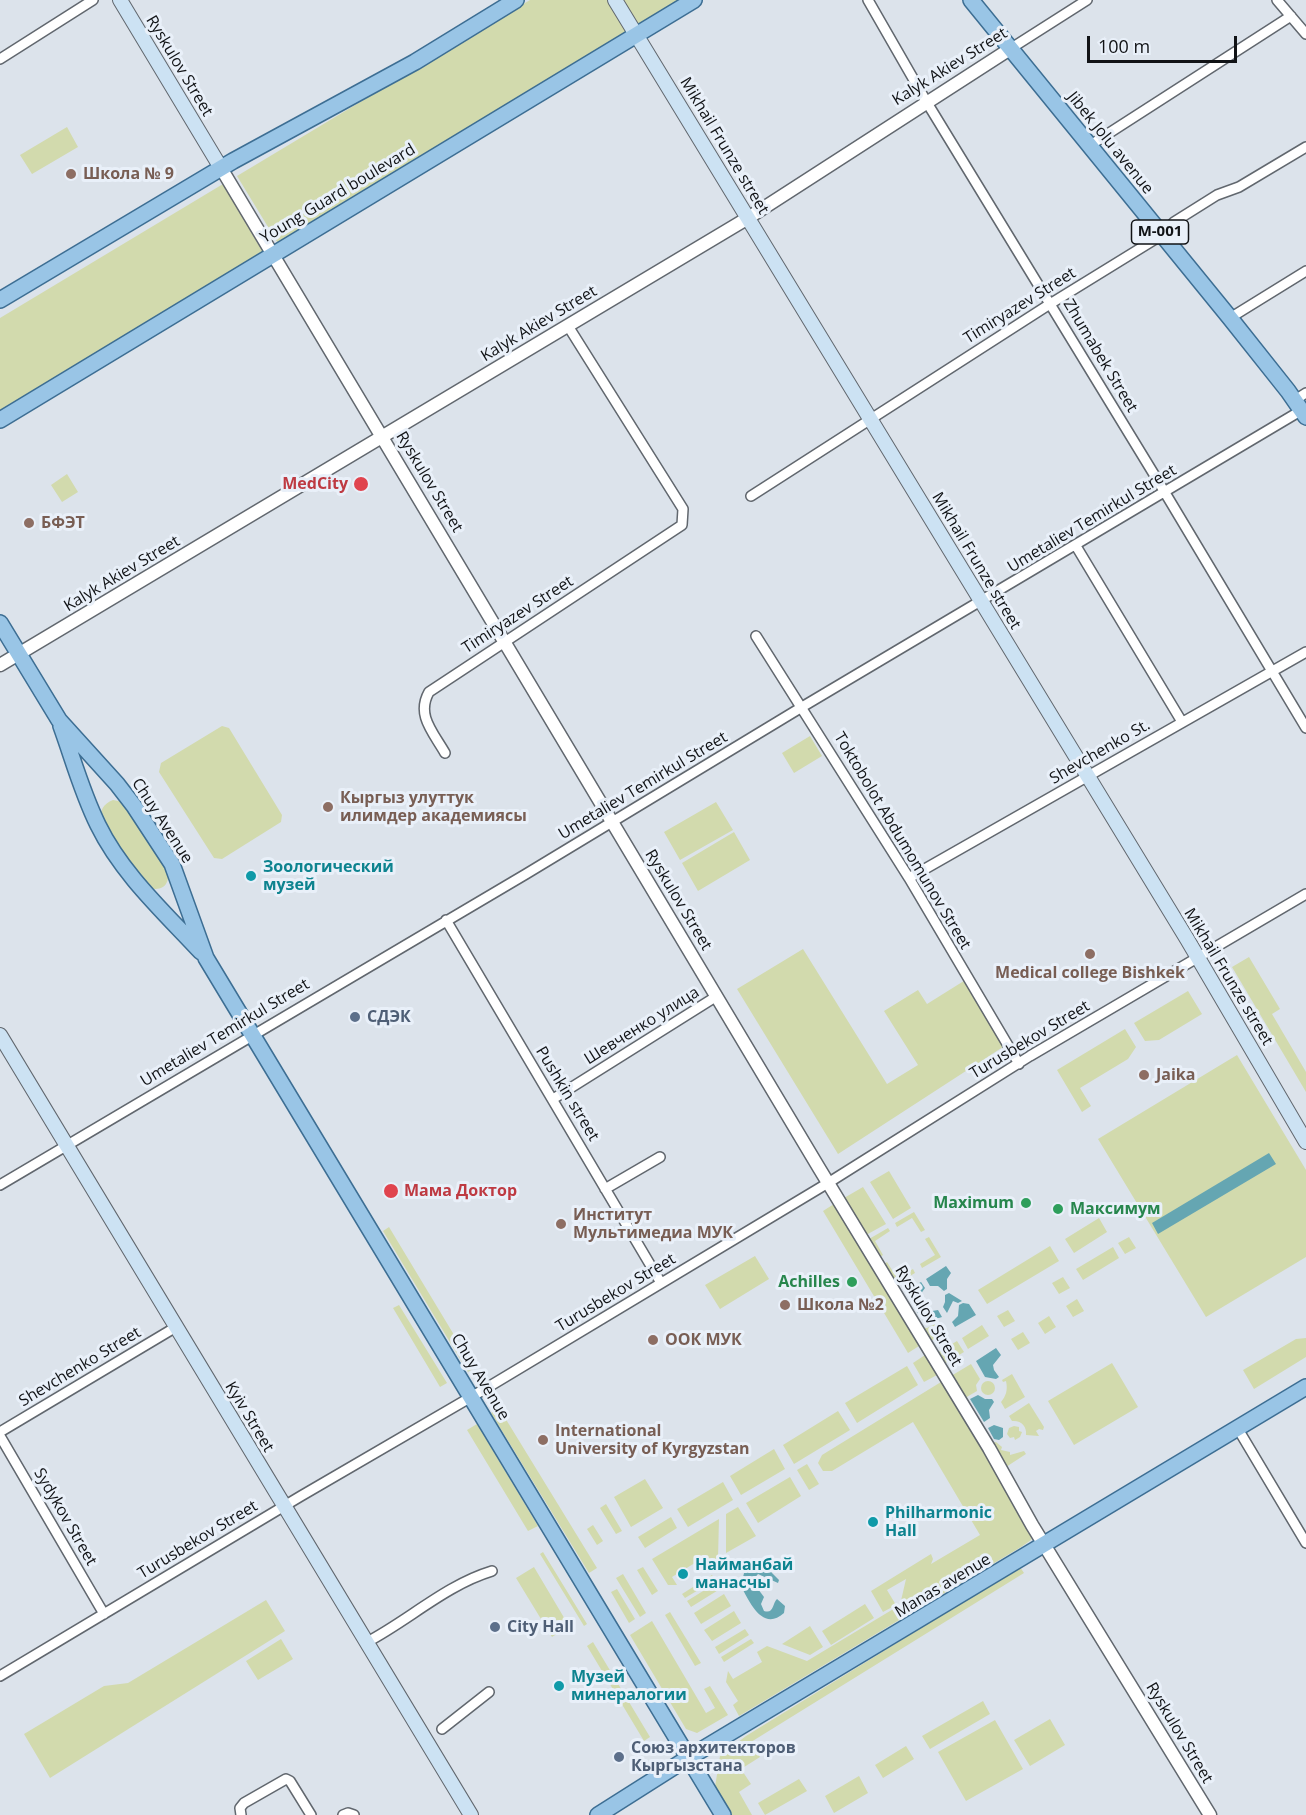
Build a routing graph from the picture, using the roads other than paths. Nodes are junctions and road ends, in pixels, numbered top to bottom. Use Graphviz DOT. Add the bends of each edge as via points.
graph roads {
  1 [pos="93,0"];
  2 [pos="120,0"];
  3 [pos="516,0"];
  4 [pos="615,0"];
  5 [pos="694,0"];
  6 [pos="868,0"];
  7 [pos="1087,0"];
  8 [pos="1277,0"];
  9 [pos="973,2"];
  10 [pos="1291,16"];
  11 [pos="1306,34"];
  12 [pos="637,36"];
  13 [pos="1010,49"];
  14 [pos="0,59"];
  15 [pos="926,101"];
  16 [pos="1089,146"];
  17 [pos="1306,147"];
  18 [pos="221,168"];
  19 [pos="748,218"];
  20 [pos="1162,235"];
  21 [pos="273,254"];
  22 [pos="1306,271"];
  23 [pos="0,300"];
  24 [pos="1050,304"];
  25 [pos="1230,318"];
  26 [pos="568,326"];
  27 [pos="1302,405"];
  28 [pos="870,418"];
  29 [pos="0,420"];
  30 [pos="382,437"];
  31 [pos="1165,493"];
  32 [pos="751,496"];
  33 [pos="1076,546"];
  34 [pos="981,602"];
  35 [pos="0,623"];
  36 [pos="756,636"];
  37 [pos="505,641"];
  38 [pos="1306,652"];
  39 [pos="19,654"];
  40 [pos="0,665"];
  41 [pos="1272,672"];
  42 [pos="802,707"];
  43 [pos="59,720"];
  44 [pos="1182,722"];
  45 [pos="1306,728"];
  46 [pos="445,753"];
  47 [pos="1088,776"];
  48 [pos="612,822"];
  49 [pos="909,878"];
  50 [pos="1306,894"];
  51 [pos="447,920"];
  52 [pos="1198,957"];
  53 [pos="206,958"];
  54 [pos="717,996"];
  55 [pos="0,1035"];
  56 [pos="252,1035"];
  57 [pos="1019,1064"];
  58 [pos="553,1100"];
  59 [pos="1306,1142"];
  60 [pos="67,1145"];
  61 [pos="660,1156"];
  62 [pos="828,1183"];
  63 [pos="0,1185"];
  64 [pos="605,1189"];
  65 [pos="661,1283"];
  66 [pos="176,1328"];
  67 [pos="1306,1387"];
  68 [pos="471,1397"];
  69 [pos="1238,1429"];
  70 [pos="0,1434"];
  71 [pos="284,1506"];
  72 [pos="1306,1543"];
  73 [pos="1045,1545"];
  74 [pos="492,1571"];
  75 [pos="104,1614"];
  76 [pos="367,1642"];
  77 [pos="0,1676"];
  78 [pos="489,1692"];
  79 [pos="442,1729"];
  80 [pos="688,1758"];
  81 [pos="241,1815"];
  82 [pos="310,1815"];
  83 [pos="343,1815"];
  84 [pos="354,1815"];
  85 [pos="471,1815"];
  86 [pos="598,1815"];
  87 [pos="723,1815"];
  88 [pos="1210,1815"];
  1 -- 14 [label="street"];
  2 -- 18 [label="main road, Ryskulov Street"];
  3 -- 18 [label="main road" via="415,62"];
  4 -- 12 [label="main road, Mikhail Frunze street"];
  5 -- 12 [label="main road, Young Guard boulevard"];
  6 -- 15 [label="street, Zhumabek Street"];
  7 -- 13 [label="street, Kalyk Akiev Street"];
  8 -- 10 [label="street"];
  9 -- 13 [label="main road, Jibek Jolu avenue / М-001"];
  10 -- 11 [label="street"];
  10 -- 16 [label="street"];
  12 -- 19 [label="main road, Mikhail Frunze street"];
  12 -- 21 [label="main road, Young Guard boulevard"];
  13 -- 15 [label="street, Kalyk Akiev Street"];
  13 -- 16 [label="main road, Jibek Jolu avenue / М-001"];
  15 -- 19 [label="street, Kalyk Akiev Street"];
  15 -- 24 [label="street, Zhumabek Street"];
  16 -- 20 [label="main road, Jibek Jolu avenue / М-001"];
  17 -- 20 [label="street, Timiryazev Street" via="1239,187 1217,195 1174,222"];
  18 -- 21 [label="street, Ryskulov Street"];
  18 -- 23 [label="main road"];
  19 -- 26 [label="street, Kalyk Akiev Street"];
  19 -- 28 [label="main road, Mikhail Frunze street"];
  20 -- 24 [label="street, Timiryazev Street"];
  20 -- 25 [label="main road, Jibek Jolu avenue / М-001"];
  21 -- 29 [label="main road, Young Guard boulevard"];
  21 -- 30 [label="street, Ryskulov Street"];
  22 -- 25 [label="street"];
  24 -- 28 [label="street, Timiryazev Street"];
  24 -- 31 [label="street, Zhumabek Street"];
  25 -- 27 [label="main road, Jibek Jolu avenue / М-001"];
  26 -- 30 [label="street, Kalyk Akiev Street"];
  26 -- 37 [label="street, Timiryazev Street" via="684,510 682,525"];
  27 -- 31 [label="street, Umetaliev Temirkul Street"];
  28 -- 32 [label="street, Timiryazev Street"];
  28 -- 34 [label="main road, Mikhail Frunze street"];
  30 -- 37 [label="street, Ryskulov Street"];
  30 -- 39 [label="street, Kalyk Akiev Street"];
  31 -- 33 [label="street, Umetaliev Temirkul Street"];
  31 -- 41 [label="street, Zhumabek Street"];
  33 -- 34 [label="street, Umetaliev Temirkul Street"];
  33 -- 44 [label="street"];
  34 -- 42 [label="street, Umetaliev Temirkul Street"];
  34 -- 47 [label="main road, Mikhail Frunze street"];
  35 -- 39 [label="main road, Chuy Avenue"];
  36 -- 42 [label="street, Toktobolot Abdumomunov Street"];
  37 -- 46 [label="street, Timiryazev Street" via="426,697 425,718"];
  37 -- 48 [label="street, Ryskulov Street"];
  38 -- 41 [label="street, Shevchenko St."];
  39 -- 40 [label="street, Kalyk Akiev Street"];
  39 -- 43 [label="main road, Chuy Avenue"];
  41 -- 44 [label="street, Shevchenko St."];
  41 -- 45 [label="street, Zhumabek Street"];
  42 -- 48 [label="street, Umetaliev Temirkul Street"];
  42 -- 49 [label="street, Toktobolot Abdumomunov Street"];
  43 -- 53 [label="main road, Chuy Avenue" via="117,784 172,864"];
  43 -- 53 [label="main road, Chuy Avenue" via="99,827 138,886"];
  44 -- 47 [label="street, Shevchenko St."];
  47 -- 49 [label="street, Shevchenko St."];
  47 -- 52 [label="main road, Mikhail Frunze street"];
  48 -- 51 [label="street, Umetaliev Temirkul Street"];
  48 -- 54 [label="street, Ryskulov Street"];
  49 -- 57 [label="street, Toktobolot Abdumomunov Street"];
  50 -- 52 [label="street, Turusbekov Street"];
  51 -- 56 [label="street, Umetaliev Temirkul Street"];
  51 -- 58 [label="street, Pushkin street"];
  52 -- 57 [label="street, Turusbekov Street"];
  52 -- 59 [label="main road, Mikhail Frunze street"];
  53 -- 56 [label="main road, Chuy Avenue"];
  54 -- 58 [label="street, Шевченко улица"];
  54 -- 62 [label="street, Ryskulov Street"];
  55 -- 60 [label="main road, Kyiv Street"];
  56 -- 60 [label="street, Umetaliev Temirkul Street"];
  56 -- 68 [label="main road, Chuy Avenue"];
  57 -- 62 [label="street, Turusbekov Street"];
  58 -- 64 [label="street, Pushkin street"];
  60 -- 63 [label="street, Umetaliev Temirkul Street"];
  60 -- 66 [label="main road, Kyiv Street"];
  61 -- 64 [label="street"];
  62 -- 65 [label="street, Turusbekov Street"];
  62 -- 73 [label="street, Ryskulov Street"];
  64 -- 65 [label="street, Pushkin street"];
  65 -- 68 [label="street, Turusbekov Street"];
  66 -- 70 [label="street, Shevchenko Street"];
  66 -- 71 [label="main road, Kyiv Street"];
  67 -- 69 [label="main road, Manas avenue"];
  68 -- 71 [label="street, Turusbekov Street"];
  68 -- 80 [label="main road, Chuy Avenue"];
  69 -- 72 [label="street"];
  69 -- 73 [label="main road, Manas avenue"];
  70 -- 75 [label="street, Sydykov Street"];
  71 -- 75 [label="street, Turusbekov Street"];
  71 -- 76 [label="main road, Kyiv Street"];
  73 -- 80 [label="main road, Manas avenue"];
  73 -- 88 [label="street, Ryskulov Street"];
  74 -- 76 [label="street" via="465,1582"];
  75 -- 77 [label="street, Turusbekov Street"];
  76 -- 85 [label="main road, Kyiv Street"];
  78 -- 79 [label="street"];
  80 -- 86 [label="main road, Manas avenue"];
  80 -- 87 [label="main road, Chuy Avenue"];
  81 -- 82 [label="street" via="244,1803 286,1779"];
  83 -- 84 [label="street"];
}
